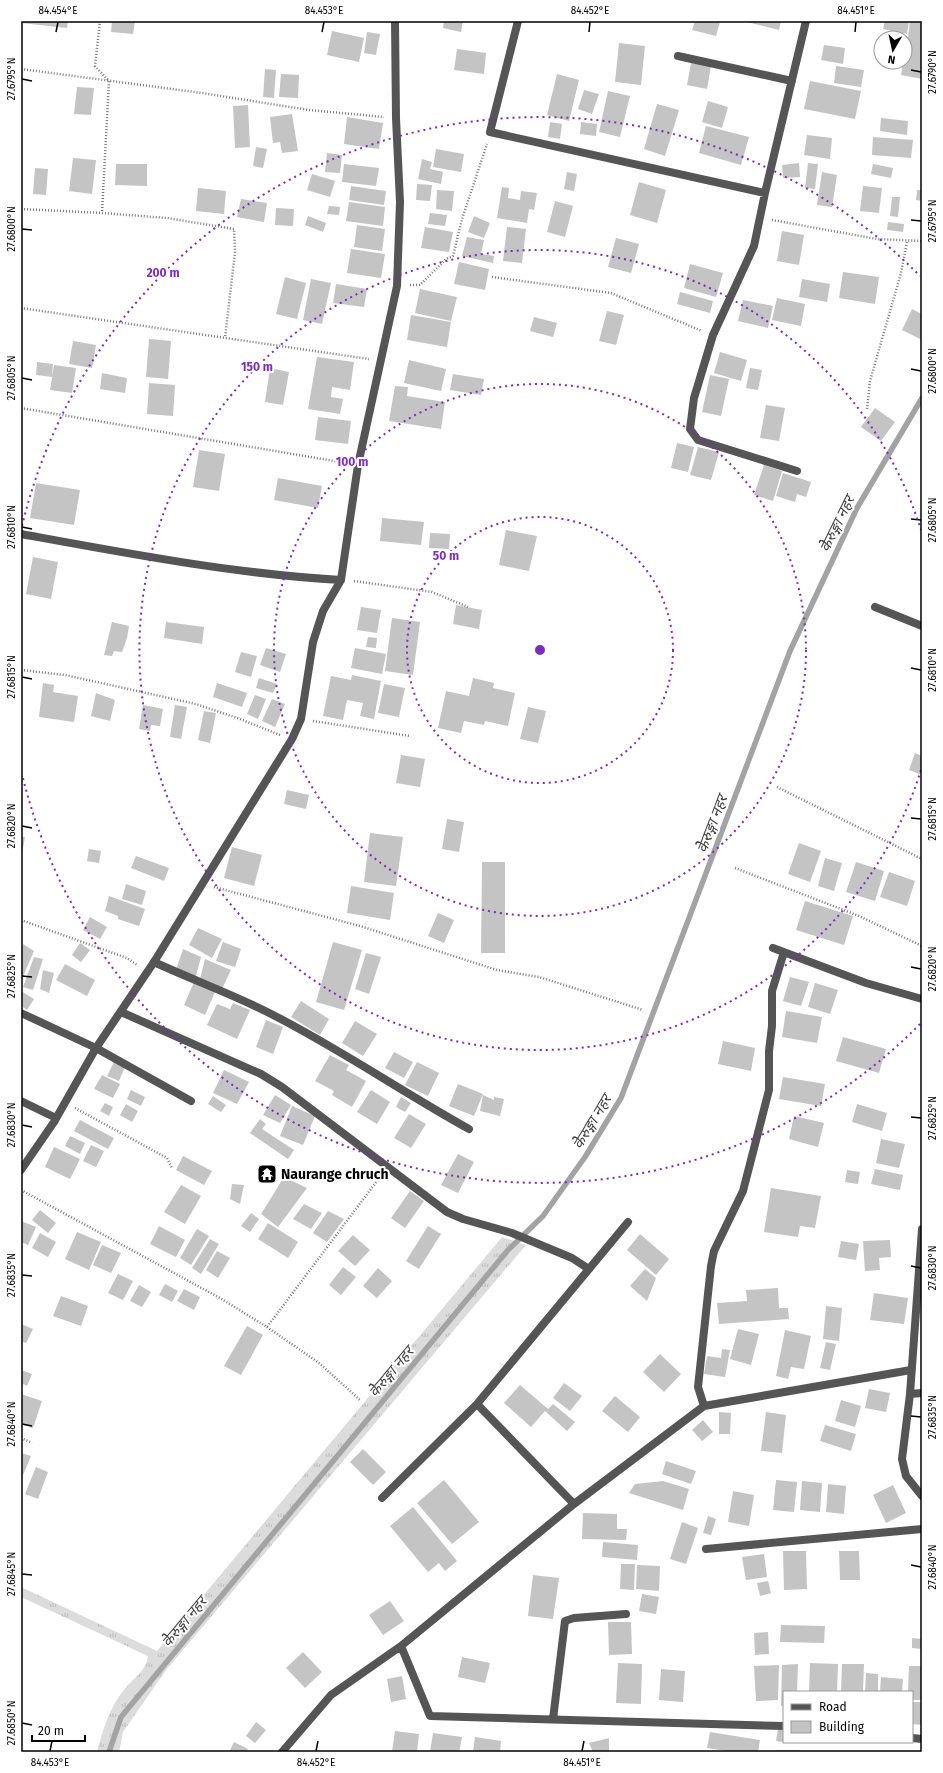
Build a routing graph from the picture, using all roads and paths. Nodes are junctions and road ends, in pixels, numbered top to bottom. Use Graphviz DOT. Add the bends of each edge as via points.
graph roads {
  1 [pos="100,21"];
  2 [pos="395,21"];
  3 [pos="518,21"];
  4 [pos="806,21"];
  5 [pos="678,56"];
  6 [pos="21,69"];
  7 [pos="109,81"];
  8 [pos="792,81"];
  9 [pos="396,118"];
  10 [pos="490,132"];
  11 [pos="765,193"];
  12 [pos="21,209"];
  13 [pos="102,212"];
  14 [pos="761,218"];
  15 [pos="907,242"];
  16 [pos="922,242"];
  17 [pos="492,277"];
  18 [pos="397,286"];
  19 [pos="21,308"];
  20 [pos="713,335"];
  21 [pos="225,338"];
  22 [pos="382,361"];
  23 [pos="21,408"];
  24 [pos="867,409"];
  25 [pos="358,465"];
  26 [pos="797,471"];
  27 [pos="21,534"];
  28 [pos="341,580"];
  29 [pos="468,607"];
  30 [pos="875,607"];
  31 [pos="922,626"];
  32 [pos="21,670"];
  33 [pos="300,719"];
  34 [pos="410,736"];
  35 [pos="292,739"];
  36 [pos="777,787"];
  37 [pos="922,859"];
  38 [pos="735,868"];
  39 [pos="202,883"];
  40 [pos="21,920"];
  41 [pos="922,946"];
  42 [pos="773,948"];
  43 [pos="784,952"];
  44 [pos="154,962"];
  45 [pos="147,972"];
  46 [pos="922,999"];
  47 [pos="643,1010"];
  48 [pos="121,1012"];
  49 [pos="21,1013"];
  50 [pos="96,1048"];
  51 [pos="21,1101"];
  52 [pos="191,1101"];
  53 [pos="65,1102"];
  54 [pos="56,1118"];
  55 [pos="469,1129"];
  56 [pos="388,1166"];
  57 [pos="172,1168"];
  58 [pos="21,1170"];
  59 [pos="21,1190"];
  60 [pos="628,1222"];
  61 [pos="922,1229"];
  62 [pos="589,1269"];
  63 [pos="267,1327"];
  64 [pos="911,1370"];
  65 [pos="922,1393"];
  66 [pos="910,1394"];
  67 [pos="361,1401"];
  68 [pos="477,1404"];
  69 [pos="704,1406"];
  70 [pos="21,1438"];
  71 [pos="32,1443"];
  72 [pos="922,1496"];
  73 [pos="382,1498"];
  74 [pos="574,1504"];
  75 [pos="922,1529"];
  76 [pos="706,1549"];
  77 [pos="626,1614"];
  78 [pos="401,1646"];
  79 [pos="553,1719"];
  80 [pos="783,1726"];
  81 [pos="282,1752"];
  1 -- 7 [label="path" via="95,66"];
  2 -- 9 [label="street"];
  3 -- 10 [label="street"];
  4 -- 8 [label="street"];
  5 -- 8 [label="street"];
  6 -- 7 [label="path"];
  7 -- 9 [label="path" via="309,110"];
  7 -- 13 [label="path"];
  8 -- 11 [label="street"];
  9 -- 18 [label="street" via="400,202"];
  10 -- 11 [label="street"];
  10 -- 18 [label="path" via="453,256 446,259 420,285"];
  11 -- 14 [label="street"];
  12 -- 13 [label="path"];
  13 -- 21 [label="path" via="168,218 234,229 235,252"];
  14 -- 15 [label="path"];
  14 -- 20 [label="street" via="754,246"];
  15 -- 16 [label="path"];
  15 -- 24 [label="path" via="901,273 870,381"];
  17 -- 20 [label="path" via="611,294"];
  18 -- 22 [label="street"];
  19 -- 21 [label="path"];
  20 -- 26 [label="street" via="694,398 690,429 698,440"];
  21 -- 22 [label="path"];
  22 -- 25 [label="street"];
  23 -- 25 [label="path"];
  25 -- 28 [label="street"];
  27 -- 28 [label="street" via="203,564"];
  28 -- 29 [label="path" via="432,592"];
  28 -- 33 [label="street" via="323,611 312,642"];
  30 -- 31 [label="street"];
  32 -- 35 [label="path" via="65,674 196,704"];
  33 -- 34 [label="path"];
  33 -- 35 [label="street"];
  35 -- 39 [label="street"];
  36 -- 37 [label="path"];
  38 -- 41 [label="path" via="859,916"];
  39 -- 44 [label="street"];
  39 -- 47 [label="path" via="360,926 497,970 539,977"];
  40 -- 45 [label="path" via="127,958"];
  42 -- 43 [label="street"];
  43 -- 46 [label="street" via="866,983"];
  43 -- 69 [label="street" via="772,991 769,1090 743,1191 714,1251 711,1266 698,1387"];
  44 -- 45 [label="street"];
  44 -- 55 [label="street" via="275,1016"];
  45 -- 48 [label="street"];
  48 -- 50 [label="street"];
  48 -- 56 [label="street" via="261,1074"];
  49 -- 50 [label="street"];
  50 -- 52 [label="street"];
  50 -- 53 [label="street"];
  51 -- 54 [label="street"];
  53 -- 54 [label="street"];
  53 -- 57 [label="path" via="168,1158"];
  54 -- 58 [label="street"];
  56 -- 62 [label="street" via="447,1212 512,1233 572,1258"];
  56 -- 63 [label="path"];
  59 -- 63 [label="path" via="220,1298"];
  60 -- 62 [label="street"];
  61 -- 64 [label="street"];
  62 -- 68 [label="street"];
  63 -- 67 [label="path" via="319,1363"];
  64 -- 66 [label="street"];
  64 -- 69 [label="street"];
  65 -- 66 [label="street"];
  66 -- 72 [label="street" via="902,1459 906,1476"];
  68 -- 73 [label="street"];
  68 -- 74 [label="street"];
  69 -- 74 [label="street"];
  70 -- 71 [label="path"];
  74 -- 78 [label="street"];
  75 -- 76 [label="street"];
  77 -- 79 [label="street" via="565,1621"];
  78 -- 79 [label="street" via="430,1716"];
  78 -- 81 [label="street" via="331,1695"];
  79 -- 80 [label="street"];
}
